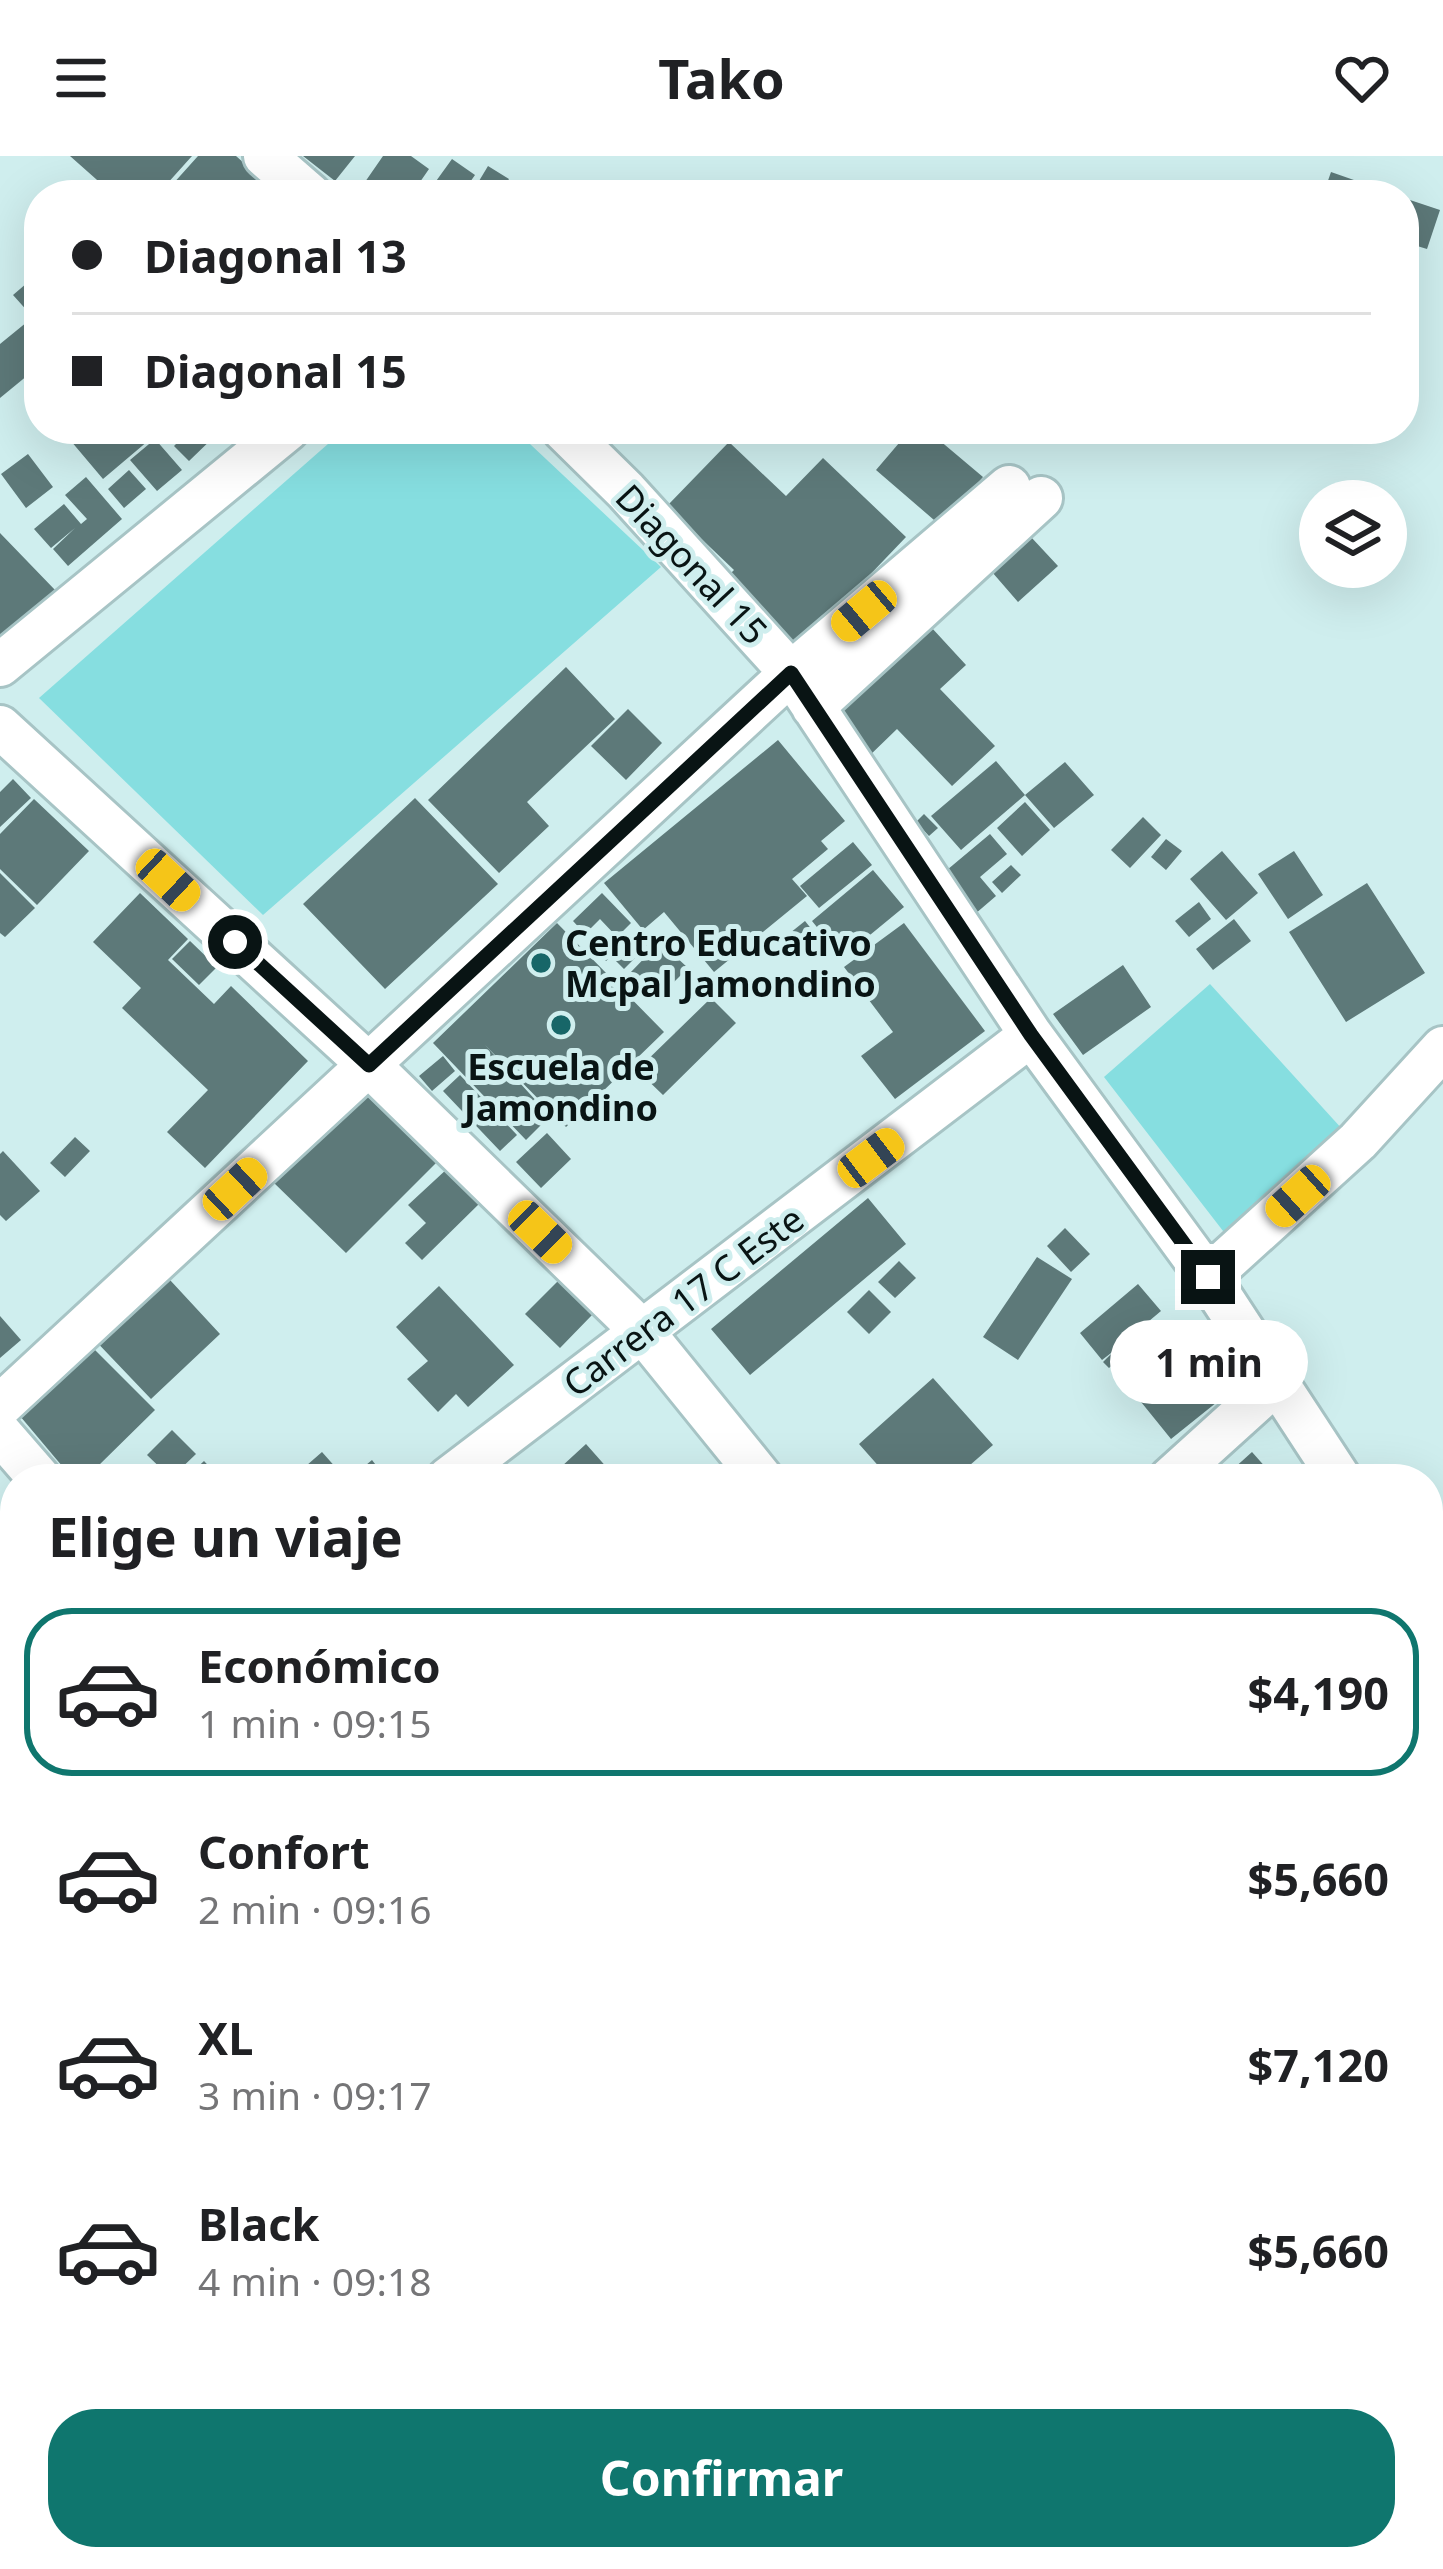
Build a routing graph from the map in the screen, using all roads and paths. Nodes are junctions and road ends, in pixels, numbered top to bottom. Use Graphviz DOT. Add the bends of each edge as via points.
graph roads {
  1 [pos="265,156"];
  2 [pos="293,180"];
  3 [pos="270,444"];
  4 [pos="578,444"];
  5 [pos="1025,492"];
  6 [pos="0,664"];
  7 [pos="802,690"];
  8 [pos="0,727"];
  9 [pos="1031,1035"];
  10 [pos="1443,1048"];
  11 [pos="369,1065"];
  12 [pos="1208,1277"];
  13 [pos="643,1332"];
  14 [pos="1276,1383"];
  15 [pos="0,1406"];
  16 [pos="0,1432"];
  17 [pos="27,1464"];
  18 [pos="468,1464"];
  19 [pos="750,1464"];
  20 [pos="1187,1464"];
  21 [pos="1330,1464"];
  1 -- 2 [label="street"];
  3 -- 6 [label="street"];
  4 -- 7 [label="street, Diagonal 15"];
  5 -- 7 [label="street"];
  7 -- 9 [label="street, Diagonal 15"];
  7 -- 11 [label="street"];
  8 -- 11 [label="street"];
  9 -- 12 [label="street, Diagonal 15"];
  9 -- 13 [label="street, Carrera 17 C Este"];
  10 -- 12 [label="street" via="1358,1141"];
  11 -- 13 [label="street"];
  11 -- 15 [label="street"];
  12 -- 14 [label="street, Diagonal 15"];
  13 -- 18 [label="street, Carrera 17 C Este"];
  13 -- 19 [label="street"];
  14 -- 20 [label="street"];
  14 -- 21 [label="street, Diagonal 15"];
  16 -- 17 [label="street"];
}
